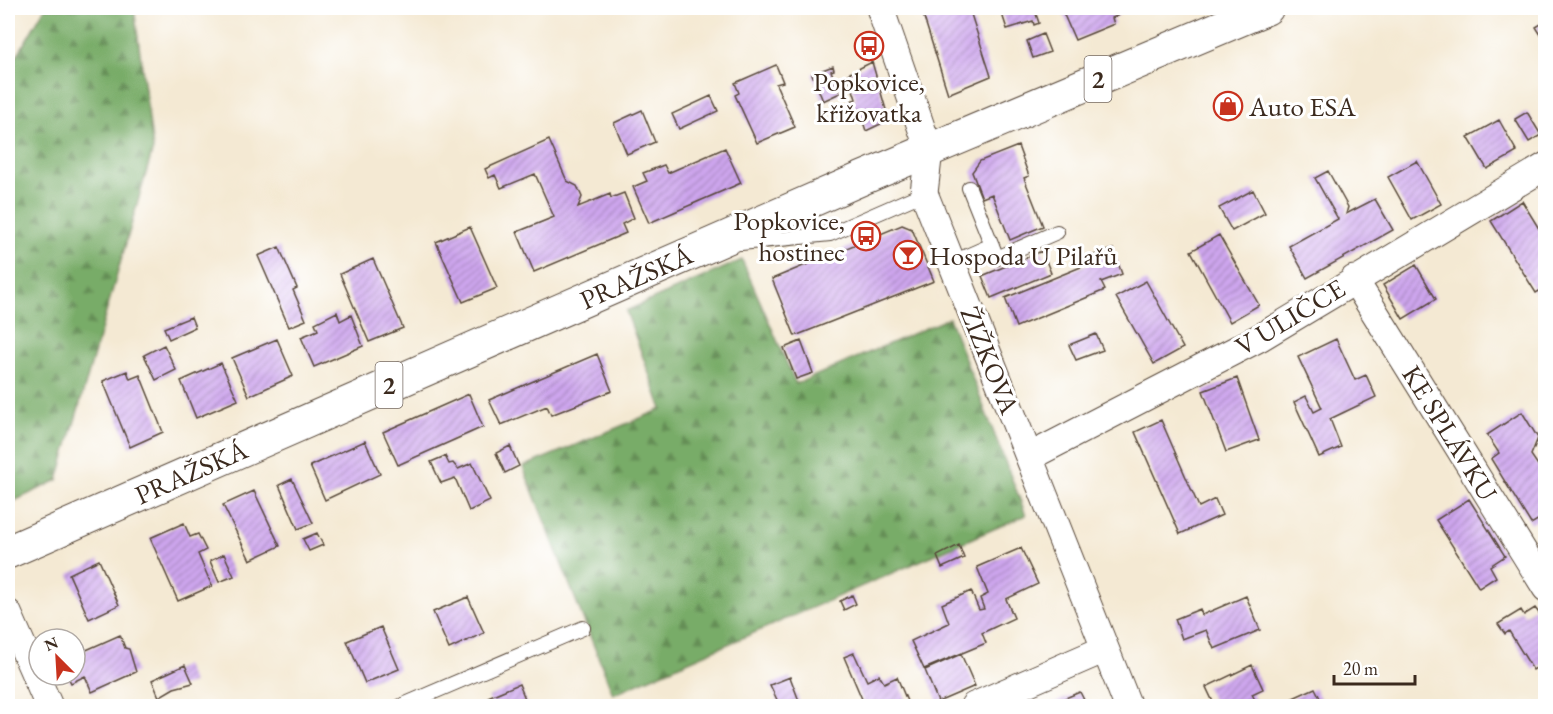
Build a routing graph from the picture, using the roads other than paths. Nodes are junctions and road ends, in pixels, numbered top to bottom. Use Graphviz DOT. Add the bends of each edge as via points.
graph roads {
  1 [pos="880,8"];
  2 [pos="1267,8"];
  3 [pos="929,150"];
  4 [pos="1545,166"];
  5 [pos="969,188"];
  6 [pos="924,193"];
  7 [pos="1057,232"];
  8 [pos="992,245"];
  9 [pos="706,247"];
  10 [pos="951,262"];
  11 [pos="1354,279"];
  12 [pos="1029,457"];
  13 [pos="8,552"];
  14 [pos="1545,588"];
  15 [pos="8,613"];
  16 [pos="583,628"];
  17 [pos="1105,649"];
  18 [pos="49,706"];
  19 [pos="400,706"];
  20 [pos="975,706"];
  21 [pos="1128,706"];
  1 -- 3 [label="street, ŽIŽKOVA"];
  2 -- 3 [label="main road, PRAŽSKÁ / 2"];
  3 -- 6 [label="street, ŽIŽKOVA"];
  3 -- 9 [label="main road, PRAŽSKÁ / 2"];
  4 -- 11 [label="street, V ULIČCE"];
  5 -- 8 [label="lane"];
  6 -- 9 [label="lane" via="830,234"];
  6 -- 10 [label="street, ŽIŽKOVA"];
  7 -- 8 [label="lane" via="997,258"];
  8 -- 10 [label="lane"];
  9 -- 13 [label="main road, PRAŽSKÁ / 2"];
  10 -- 12 [label="street, ŽIŽKOVA"];
  11 -- 12 [label="street, V ULIČCE" via="1261,337"];
  11 -- 14 [label="street, KE SPLÁVKU"];
  12 -- 17 [label="street, ŽIŽKOVA"];
  15 -- 18 [label="street"];
  16 -- 19 [label="lane"];
  17 -- 20 [label="street"];
  17 -- 21 [label="street, ŽIŽKOVA"];
}
